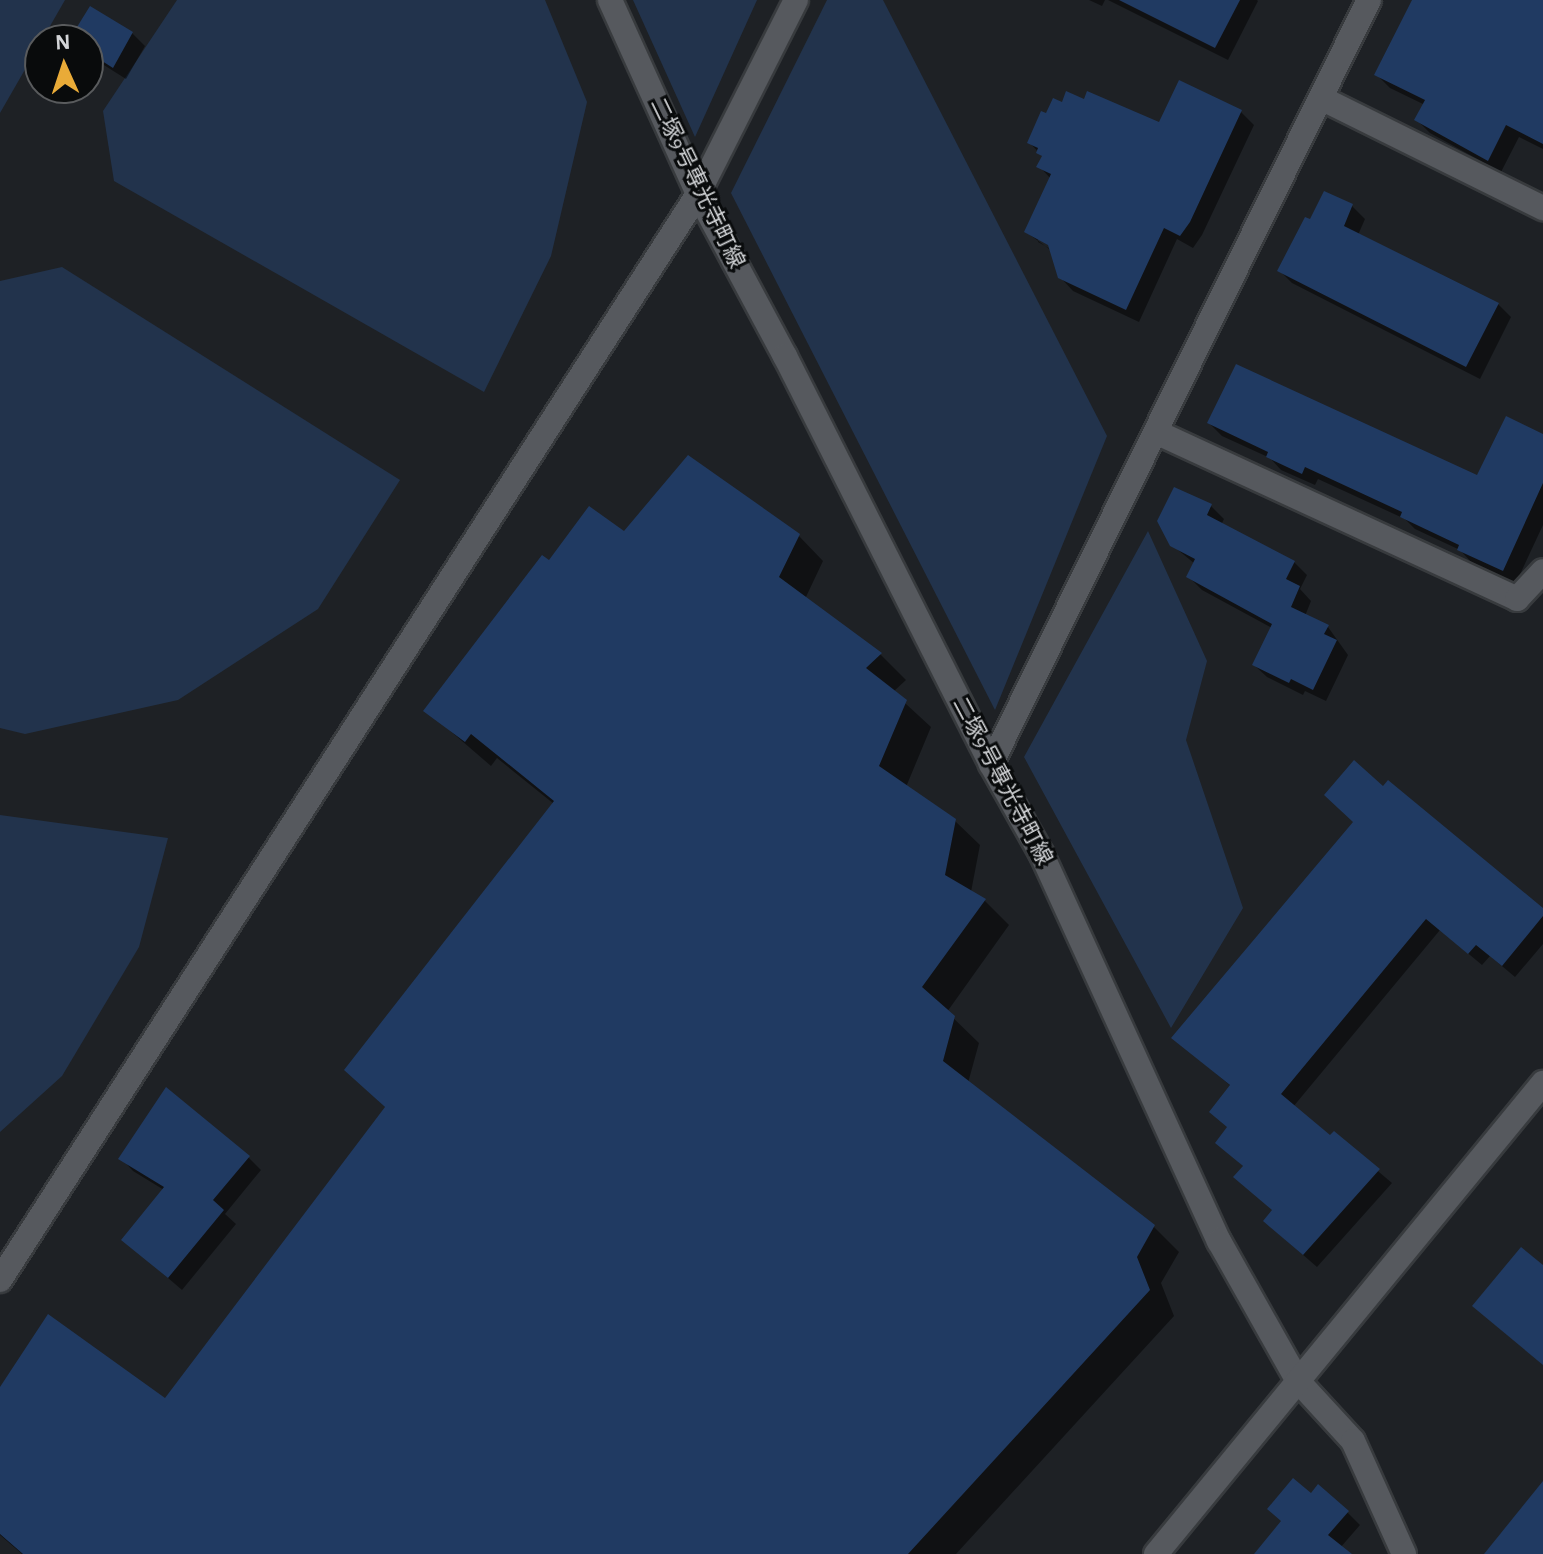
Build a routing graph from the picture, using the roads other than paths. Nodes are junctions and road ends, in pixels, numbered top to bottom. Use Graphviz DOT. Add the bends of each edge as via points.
graph roads {
  1 [pos="610,0"];
  2 [pos="796,0"];
  3 [pos="1369,0"];
  4 [pos="1321,98"];
  5 [pos="698,194"];
  6 [pos="1543,208"];
  7 [pos="1156,432"];
  8 [pos="1543,571"];
  9 [pos="991,764"];
  10 [pos="1543,1083"];
  11 [pos="0,1280"];
  12 [pos="1298,1381"];
  13 [pos="1156,1554"];
  14 [pos="1404,1554"];
  1 -- 5 [label="street, 二塚9号専光寺町線"];
  2 -- 5 [label="street"];
  3 -- 4 [label="street"];
  4 -- 6 [label="street"];
  4 -- 7 [label="street"];
  5 -- 9 [label="street, 二塚9号専光寺町線"];
  5 -- 11 [label="street"];
  7 -- 8 [label="street" via="1517,599"];
  7 -- 9 [label="street"];
  9 -- 12 [label="street, 二塚9号専光寺町線" via="1042,855 1219,1241"];
  10 -- 12 [label="street"];
  12 -- 13 [label="street"];
  12 -- 14 [label="street, 二塚9号専光寺町線" via="1353,1441"];
}
